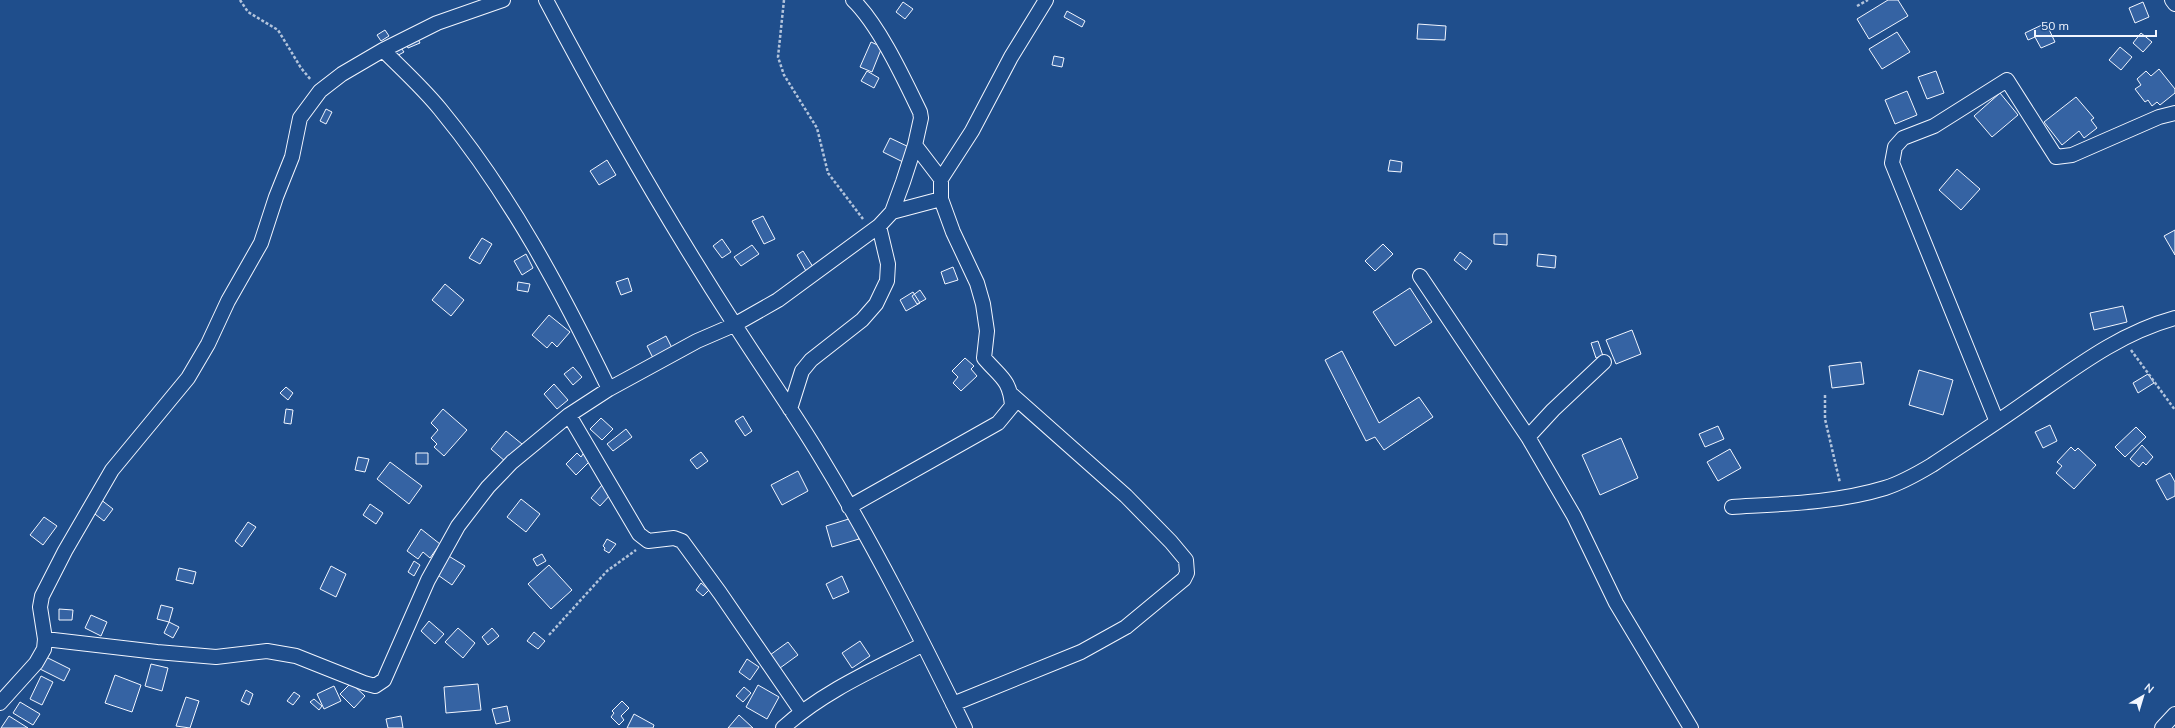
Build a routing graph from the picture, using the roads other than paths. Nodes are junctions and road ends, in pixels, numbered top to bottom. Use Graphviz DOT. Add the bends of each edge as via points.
graph roads {
  1 [pos="503,0"];
  2 [pos="546,0"];
  3 [pos="854,0"];
  4 [pos="1046,0"];
  5 [pos="2172,0"];
  6 [pos="2175,4"];
  7 [pos="383,50"];
  8 [pos="2175,113"];
  9 [pos="915,145"];
  10 [pos="941,179"];
  11 [pos="941,199"];
  12 [pos="892,212"];
  13 [pos="875,228"];
  14 [pos="1420,276"];
  15 [pos="2175,318"];
  16 [pos="734,324"];
  17 [pos="1604,362"];
  18 [pos="609,389"];
  19 [pos="1011,394"];
  20 [pos="790,409"];
  21 [pos="569,415"];
  22 [pos="1997,422"];
  23 [pos="1528,438"];
  24 [pos="1732,507"];
  25 [pos="849,508"];
  26 [pos="45,639"];
  27 [pos="922,645"];
  28 [pos="0,703"];
  29 [pos="953,704"];
  30 [pos="801,711"];
  31 [pos="2175,714"];
  32 [pos="783,728"];
  33 [pos="965,728"];
  34 [pos="1691,728"];
  35 [pos="2162,728"];
  1 -- 7 [label="street" via="437,23"];
  2 -- 16 [label="street" via="582,69"];
  3 -- 9 [label="street" via="862,8 893,58 920,112"];
  4 -- 10 [label="street" via="1011,57 972,131"];
  5 -- 6 [label="street"];
  7 -- 18 [label="street" via="439,107 486,167 571,309"];
  7 -- 26 [label="street" via="342,74 320,91 300,118 292,157 261,243 228,301 208,344 188,378 112,470 48,583 40,607"];
  8 -- 22 [label="street" via="2159,117 2072,155 2056,156 2007,80 1934,126 1904,138 1894,147 1892,163"];
  9 -- 10 [label="street"];
  9 -- 12 [label="street"];
  10 -- 11 [label="street"];
  11 -- 12 [label="street"];
  11 -- 19 [label="street" via="953,232 978,283 987,331 984,358 1005,380"];
  12 -- 13 [label="street"];
  13 -- 16 [label="street" via="778,300"];
  13 -- 20 [label="street" via="888,264 886,281 876,304 862,320 807,365 797,383"];
  14 -- 23 [label="street"];
  15 -- 22 [label="street" via="2142,328 2123,338 2073,368"];
  16 -- 18 [label="street"];
  16 -- 20 [label="street"];
  17 -- 23 [label="street" via="1553,410"];
  18 -- 21 [label="street"];
  19 -- 25 [label="street" via="1012,406 998,423"];
  19 -- 29 [label="street" via="1120,491 1171,542 1186,560 1188,573 1126,627 1087,648"];
  20 -- 25 [label="street" via="821,457"];
  21 -- 26 [label="street" via="512,462 458,526 428,580 384,680 375,686 364,684 296,656 267,651 216,657"];
  21 -- 30 [label="street" via="639,534 648,541 674,538 682,541"];
  22 -- 24 [label="street" via="1932,465 1884,488 1844,497"];
  23 -- 34 [label="street" via="1574,516 1616,603"];
  25 -- 27 [label="street" via="880,559"];
  26 -- 28 [label="street" via="44,649 36,663"];
  27 -- 29 [label="street"];
  27 -- 30 [label="street"];
  29 -- 33 [label="street"];
  30 -- 32 [label="street"];
  31 -- 35 [label="street"];
}
